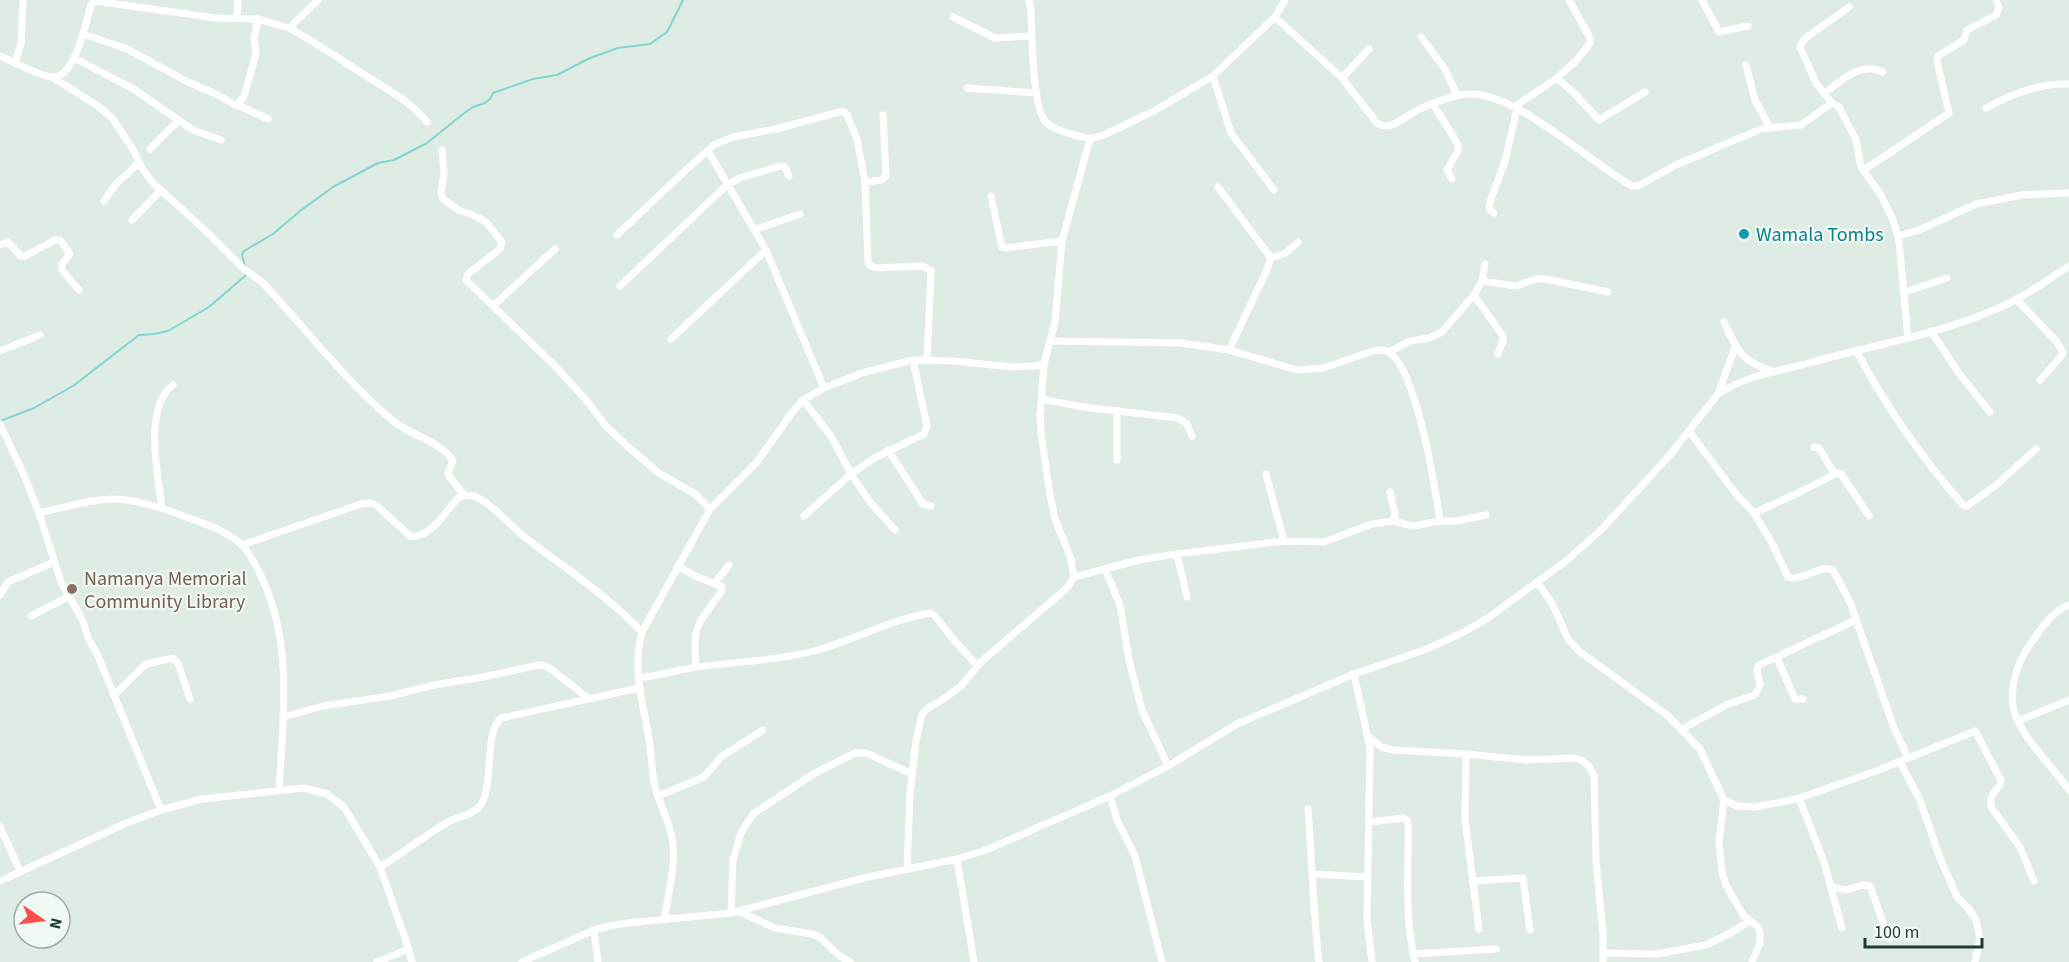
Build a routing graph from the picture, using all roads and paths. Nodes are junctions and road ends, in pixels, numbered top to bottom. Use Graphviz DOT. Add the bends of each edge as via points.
graph roads {
  1 [pos="23,0"];
  2 [pos="238,0"];
  3 [pos="318,0"];
  4 [pos="1029,0"];
  5 [pos="1569,0"];
  6 [pos="1702,0"];
  7 [pos="1996,0"];
  8 [pos="1281,1"];
  9 [pos="1849,7"];
  10 [pos="953,17"];
  11 [pos="1275,17"];
  12 [pos="237,18"];
  13 [pos="258,20"];
  14 [pos="1748,26"];
  15 [pos="290,28"];
  16 [pos="83,33"];
  17 [pos="1032,36"];
  18 [pos="1421,37"];
  19 [pos="1369,49"];
  20 [pos="0,56"];
  21 [pos="74,58"];
  22 [pos="15,62"];
  23 [pos="1746,65"];
  24 [pos="1883,72"];
  25 [pos="1213,76"];
  26 [pos="52,77"];
  27 [pos="1341,78"];
  28 [pos="1557,78"];
  29 [pos="2069,84"];
  30 [pos="967,88"];
  31 [pos="1646,92"];
  32 [pos="1037,93"];
  33 [pos="1824,94"];
  34 [pos="1457,95"];
  35 [pos="1832,103"];
  36 [pos="1433,104"];
  37 [pos="238,105"];
  38 [pos="1515,108"];
  39 [pos="1986,108"];
  40 [pos="883,115"];
  41 [pos="268,119"];
  42 [pos="178,122"];
  43 [pos="427,122"];
  44 [pos="1770,128"];
  45 [pos="221,140"];
  46 [pos="1089,140"];
  47 [pos="150,149"];
  48 [pos="442,150"];
  49 [pos="708,151"];
  50 [pos="139,163"];
  51 [pos="1864,170"];
  52 [pos="789,176"];
  53 [pos="1452,179"];
  54 [pos="865,182"];
  55 [pos="728,184"];
  56 [pos="1218,187"];
  57 [pos="161,190"];
  58 [pos="1274,190"];
  59 [pos="2069,193"];
  60 [pos="991,196"];
  61 [pos="104,201"];
  62 [pos="1494,213"];
  63 [pos="800,214"];
  64 [pos="132,220"];
  65 [pos="754,230"];
  66 [pos="617,235"];
  67 [pos="1898,236"];
  68 [pos="1062,241"];
  69 [pos="1298,242"];
  70 [pos="0,245"];
  71 [pos="555,249"];
  72 [pos="765,250"];
  73 [pos="1271,258"];
  74 [pos="1485,264"];
  75 [pos="2069,266"];
  76 [pos="1947,278"];
  77 [pos="1482,281"];
  78 [pos="620,286"];
  79 [pos="79,290"];
  80 [pos="1608,292"];
  81 [pos="1905,292"];
  82 [pos="1474,295"];
  83 [pos="2016,299"];
  84 [pos="493,306"];
  85 [pos="1724,322"];
  86 [pos="1931,331"];
  87 [pos="40,335"];
  88 [pos="1908,338"];
  89 [pos="671,339"];
  90 [pos="1052,340"];
  91 [pos="1735,347"];
  92 [pos="1229,350"];
  93 [pos="1856,350"];
  94 [pos="0,351"];
  95 [pos="1389,352"];
  96 [pos="1498,354"];
  97 [pos="927,359"];
  98 [pos="913,360"];
  99 [pos="1044,364"];
  100 [pos="1774,372"];
  101 [pos="2040,380"];
  102 [pos="173,385"];
  103 [pos="824,388"];
  104 [pos="1718,394"];
  105 [pos="1041,399"];
  106 [pos="803,400"];
  107 [pos="1117,410"];
  108 [pos="1990,412"];
  109 [pos="1,425"];
  110 [pos="1689,431"];
  111 [pos="1192,436"];
  112 [pos="1814,447"];
  113 [pos="2036,449"];
  114 [pos="888,450"];
  115 [pos="1117,460"];
  116 [pos="1834,473"];
  117 [pos="851,474"];
  118 [pos="1266,474"];
  119 [pos="1390,492"];
  120 [pos="464,495"];
  121 [pos="932,506"];
  122 [pos="162,508"];
  123 [pos="710,509"];
  124 [pos="39,513"];
  125 [pos="1754,513"];
  126 [pos="1486,515"];
  127 [pos="804,516"];
  128 [pos="1869,516"];
  129 [pos="1393,521"];
  130 [pos="1440,521"];
  131 [pos="895,530"];
  132 [pos="1284,541"];
  133 [pos="242,545"];
  134 [pos="1177,554"];
  135 [pos="54,562"];
  136 [pos="729,565"];
  137 [pos="678,566"];
  138 [pos="1105,569"];
  139 [pos="1074,577"];
  140 [pos="1537,582"];
  141 [pos="715,583"];
  142 [pos="0,595"];
  143 [pos="70,596"];
  144 [pos="1187,597"];
  145 [pos="2069,605"];
  146 [pos="32,616"];
  147 [pos="1856,620"];
  148 [pos="642,632"];
  149 [pos="1777,658"];
  150 [pos="978,666"];
  151 [pos="696,668"];
  152 [pos="1354,674"];
  153 [pos="638,678"];
  154 [pos="639,688"];
  155 [pos="114,695"];
  156 [pos="588,698"];
  157 [pos="190,699"];
  158 [pos="1803,699"];
  159 [pos="2069,700"];
  160 [pos="283,717"];
  161 [pos="2018,721"];
  162 [pos="1682,729"];
  163 [pos="763,730"];
  164 [pos="1367,735"];
  165 [pos="1466,754"];
  166 [pos="1908,758"];
  167 [pos="1900,762"];
  168 [pos="1168,766"];
  169 [pos="912,774"];
  170 [pos="279,790"];
  171 [pos="2069,790"];
  172 [pos="658,796"];
  173 [pos="1110,796"];
  174 [pos="1799,798"];
  175 [pos="1724,800"];
  176 [pos="1308,809"];
  177 [pos="161,810"];
  178 [pos="1370,822"];
  179 [pos="0,827"];
  180 [pos="957,859"];
  181 [pos="380,867"];
  182 [pos="907,868"];
  183 [pos="20,872"];
  184 [pos="1313,874"];
  185 [pos="1367,877"];
  186 [pos="0,881"];
  187 [pos="1472,881"];
  188 [pos="2034,881"];
  189 [pos="1831,886"];
  190 [pos="734,912"];
  191 [pos="664,920"];
  192 [pos="1750,921"];
  193 [pos="1842,928"];
  194 [pos="1479,929"];
  195 [pos="594,930"];
  196 [pos="1530,930"];
  197 [pos="1889,939"];
  198 [pos="409,949"];
  199 [pos="1496,949"];
  200 [pos="1603,953"];
  201 [pos="1640,954"];
  202 [pos="1414,958"];
  203 [pos="377,962"];
  204 [pos="412,962"];
  205 [pos="522,962"];
  206 [pos="598,962"];
  207 [pos="850,962"];
  208 [pos="974,962"];
  209 [pos="1162,962"];
  210 [pos="1319,962"];
  211 [pos="1372,962"];
  212 [pos="1603,962"];
  213 [pos="1641,962"];
  214 [pos="1752,962"];
  215 [pos="1975,962"];
  1 -- 22 [label="street" via="21,44"];
  2 -- 12 [label="street"];
  3 -- 15 [label="street"];
  4 -- 17 [label="street"];
  5 -- 28 [label="street" via="1590,43"];
  6 -- 14 [label="street" via="1719,32"];
  7 -- 51 [label="street" via="1996,15 1967,30 1964,40 1937,58 1949,113"];
  8 -- 11 [label="street"];
  9 -- 33 [label="street" via="1801,43 1808,68"];
  10 -- 17 [label="street" via="995,38"];
  11 -- 25 [label="street"];
  11 -- 27 [label="street"];
  12 -- 13 [label="street"];
  12 -- 16 [label="street" via="95,1"];
  13 -- 15 [label="street"];
  13 -- 37 [label="street" via="255,56"];
  15 -- 43 [label="street" via="395,93"];
  16 -- 21 [label="street"];
  16 -- 37 [label="street" via="127,49"];
  17 -- 32 [label="street"];
  18 -- 34 [label="street" via="1445,69"];
  19 -- 27 [label="street"];
  20 -- 22 [label="street"];
  21 -- 26 [label="street" via="66,72"];
  21 -- 42 [label="street" via="132,88"];
  22 -- 26 [label="street"];
  23 -- 44 [label="street" via="1755,100"];
  24 -- 33 [label="street" via="1874,68 1856,72"];
  25 -- 46 [label="street" via="1154,111"];
  25 -- 58 [label="street" via="1231,133"];
  26 -- 50 [label="street" via="112,119"];
  27 -- 36 [label="street" via="1381,125 1392,124"];
  28 -- 31 [label="street" via="1599,120"];
  28 -- 38 [label="street"];
  29 -- 39 [label="street" via="2011,94"];
  30 -- 32 [label="street"];
  32 -- 46 [label="street" via="1041,114 1048,124"];
  33 -- 35 [label="street"];
  34 -- 36 [label="street"];
  34 -- 38 [label="street" via="1486,96"];
  35 -- 44 [label="street" via="1801,125"];
  35 -- 51 [label="street" via="1839,107 1856,140"];
  36 -- 53 [label="street" via="1458,144 1447,170"];
  37 -- 41 [label="street"];
  38 -- 44 [label="street" via="1636,187 1676,165"];
  38 -- 62 [label="street" via="1507,152 1490,205"];
  40 -- 54 [label="street" via="886,176"];
  42 -- 45 [label="street"];
  42 -- 47 [label="street"];
  46 -- 68 [label="street"];
  48 -- 84 [label="street" via="443,199 486,222 502,242 500,249 466,277"];
  49 -- 54 [label="street" via="734,137 843,111 857,139"];
  49 -- 55 [label="street"];
  49 -- 66 [label="street"];
  50 -- 57 [label="street"];
  50 -- 61 [label="street"];
  51 -- 67 [label="street" via="1881,195"];
  52 -- 55 [label="street" via="785,167 780,166"];
  54 -- 97 [label="street" via="870,266 923,266 930,271"];
  55 -- 65 [label="street"];
  55 -- 78 [label="street"];
  56 -- 73 [label="street"];
  57 -- 64 [label="street"];
  57 -- 120 [label="street" via="273,294 356,387 394,422 449,455 453,461 448,473"];
  59 -- 67 [label="street" via="2022,195 1976,204"];
  60 -- 68 [label="street" via="1002,247"];
  63 -- 65 [label="street"];
  65 -- 72 [label="street"];
  67 -- 81 [label="street"];
  68 -- 90 [label="street"];
  69 -- 73 [label="street" via="1286,253"];
  70 -- 79 [label="street" via="8,242 25,256 60,240 70,254 62,270"];
  71 -- 84 [label="street"];
  72 -- 89 [label="street"];
  72 -- 103 [label="street"];
  73 -- 92 [label="street"];
  74 -- 77 [label="street"];
  75 -- 83 [label="street"];
  76 -- 81 [label="street"];
  77 -- 80 [label="street" via="1512,286 1546,279"];
  77 -- 82 [label="street"];
  81 -- 88 [label="street"];
  82 -- 95 [label="street" via="1442,332"];
  82 -- 96 [label="street" via="1503,336"];
  83 -- 86 [label="street"];
  83 -- 101 [label="street" via="2063,352"];
  84 -- 123 [label="street" via="639,457 688,489"];
  85 -- 91 [label="street"];
  86 -- 88 [label="street"];
  86 -- 108 [label="street"];
  87 -- 94 [label="street"];
  88 -- 93 [label="street"];
  90 -- 92 [label="street" via="1181,343"];
  90 -- 99 [label="street"];
  91 -- 100 [label="street" via="1753,365"];
  91 -- 104 [label="street"];
  92 -- 95 [label="street" via="1284,368 1304,370 1323,368 1376,350"];
  93 -- 100 [label="street"];
  93 -- 113 [label="street" via="1911,441 1963,505 1995,486"];
  95 -- 130 [label="street" via="1412,390"];
  97 -- 98 [label="street"];
  97 -- 99 [label="street" via="1012,367"];
  98 -- 103 [label="street"];
  98 -- 114 [label="street" via="926,430"];
  99 -- 105 [label="street"];
  100 -- 104 [label="street"];
  102 -- 122 [label="street" via="160,402 153,440"];
  103 -- 106 [label="street"];
  104 -- 110 [label="street"];
  105 -- 107 [label="street"];
  105 -- 139 [label="street" via="1041,433 1050,495"];
  106 -- 117 [label="street" via="831,436"];
  106 -- 123 [label="street" via="757,462"];
  107 -- 111 [label="street" via="1178,418"];
  107 -- 115 [label="street"];
  109 -- 124 [label="street"];
  110 -- 125 [label="street"];
  110 -- 140 [label="street" via="1600,530"];
  112 -- 116 [label="street" via="1819,448"];
  114 -- 117 [label="street"];
  114 -- 121 [label="street" via="923,504"];
  116 -- 125 [label="street"];
  116 -- 128 [label="street" via="1840,474"];
  117 -- 127 [label="street"];
  117 -- 131 [label="street"];
  118 -- 132 [label="street"];
  119 -- 129 [label="street"];
  120 -- 133 [label="street" via="420,536 410,536 370,503"];
  120 -- 148 [label="street" via="481,499 605,596"];
  122 -- 124 [label="street" via="116,499"];
  122 -- 133 [label="street" via="216,528"];
  123 -- 137 [label="street"];
  124 -- 135 [label="street"];
  125 -- 147 [label="street" via="1788,577 1831,568 1848,596"];
  126 -- 130 [label="street"];
  129 -- 130 [label="street" via="1413,526"];
  129 -- 132 [label="street" via="1372,524 1324,542"];
  132 -- 134 [label="street"];
  133 -- 160 [label="street" via="259,571 277,618 285,692"];
  134 -- 138 [label="street"];
  134 -- 144 [label="street"];
  135 -- 142 [label="street" via="8,582"];
  135 -- 143 [label="street"];
  136 -- 141 [label="street"];
  137 -- 141 [label="street"];
  137 -- 148 [label="street"];
  138 -- 139 [label="street"];
  138 -- 168 [label="street" via="1120,604 1142,710"];
  139 -- 150 [label="street" via="1067,588"];
  140 -- 152 [label="street" via="1462,633"];
  140 -- 162 [label="street" via="1552,603 1568,639 1580,652"];
  141 -- 151 [label="street" via="722,589 701,619 694,637"];
  143 -- 146 [label="street"];
  143 -- 155 [label="street"];
  145 -- 161 [label="street" via="2056,612 2042,628 2018,664 2013,686"];
  147 -- 149 [label="street"];
  147 -- 166 [label="street"];
  148 -- 153 [label="street"];
  149 -- 158 [label="street" via="1794,699"];
  149 -- 162 [label="street" via="1757,668 1760,685 1755,695 1728,704"];
  150 -- 151 [label="street" via="930,613 788,657"];
  150 -- 169 [label="street" via="960,687 922,714"];
  151 -- 153 [label="street"];
  152 -- 164 [label="street"];
  152 -- 168 [label="street" via="1237,724"];
  153 -- 154 [label="street"];
  154 -- 156 [label="street"];
  154 -- 172 [label="street"];
  155 -- 157 [label="street" via="146,664 173,658"];
  155 -- 177 [label="street"];
  156 -- 160 [label="street" via="552,670 539,665"];
  156 -- 181 [label="street" via="501,718 492,730 489,777 481,806 450,821"];
  159 -- 161 [label="street"];
  160 -- 170 [label="street"];
  161 -- 171 [label="street"];
  162 -- 175 [label="street" via="1700,750"];
  163 -- 172 [label="street" via="722,757 704,777"];
  164 -- 165 [label="street" via="1381,747 1393,750"];
  164 -- 178 [label="street"];
  165 -- 187 [label="street" via="1465,819"];
  165 -- 200 [label="street" via="1526,760 1574,758 1589,766 1594,776"];
  166 -- 167 [label="street"];
  166 -- 188 [label="street" via="1975,731 2001,780 1991,797 1991,807 2020,847"];
  167 -- 174 [label="street"];
  167 -- 215 [label="street" via="1920,800 1957,897 1976,920 1980,939"];
  168 -- 173 [label="street"];
  169 -- 182 [label="street"];
  169 -- 190 [label="street" via="866,753 855,753 814,773 753,814 741,833 733,860"];
  170 -- 177 [label="street" via="202,799"];
  170 -- 181 [label="street" via="304,788 327,794 344,807"];
  172 -- 191 [label="street" via="673,840"];
  173 -- 180 [label="street"];
  173 -- 209 [label="street" via="1135,856"];
  174 -- 175 [label="street" via="1755,807"];
  174 -- 189 [label="street"];
  175 -- 192 [label="street" via="1719,842 1722,872 1741,912"];
  176 -- 184 [label="street"];
  177 -- 183 [label="street"];
  178 -- 185 [label="street"];
  178 -- 202 [label="street" via="1407,820 1409,923"];
  179 -- 183 [label="street"];
  180 -- 182 [label="street"];
  180 -- 208 [label="street"];
  181 -- 198 [label="street"];
  182 -- 190 [label="street"];
  183 -- 186 [label="street"];
  184 -- 185 [label="street"];
  184 -- 210 [label="street"];
  185 -- 211 [label="street"];
  187 -- 194 [label="street"];
  187 -- 196 [label="street" via="1523,878"];
  189 -- 193 [label="street"];
  189 -- 197 [label="street" via="1842,890 1870,886"];
  190 -- 191 [label="street"];
  190 -- 207 [label="street" via="775,928 812,934"];
  191 -- 195 [label="street"];
  192 -- 201 [label="street" via="1706,945"];
  192 -- 214 [label="street" via="1758,927 1760,937"];
  195 -- 205 [label="street"];
  195 -- 206 [label="street"];
  198 -- 203 [label="street"];
  198 -- 204 [label="street"];
  199 -- 202 [label="street"];
  200 -- 201 [label="street"];
  200 -- 212 [label="street"];
  201 -- 213 [label="street"];
}
